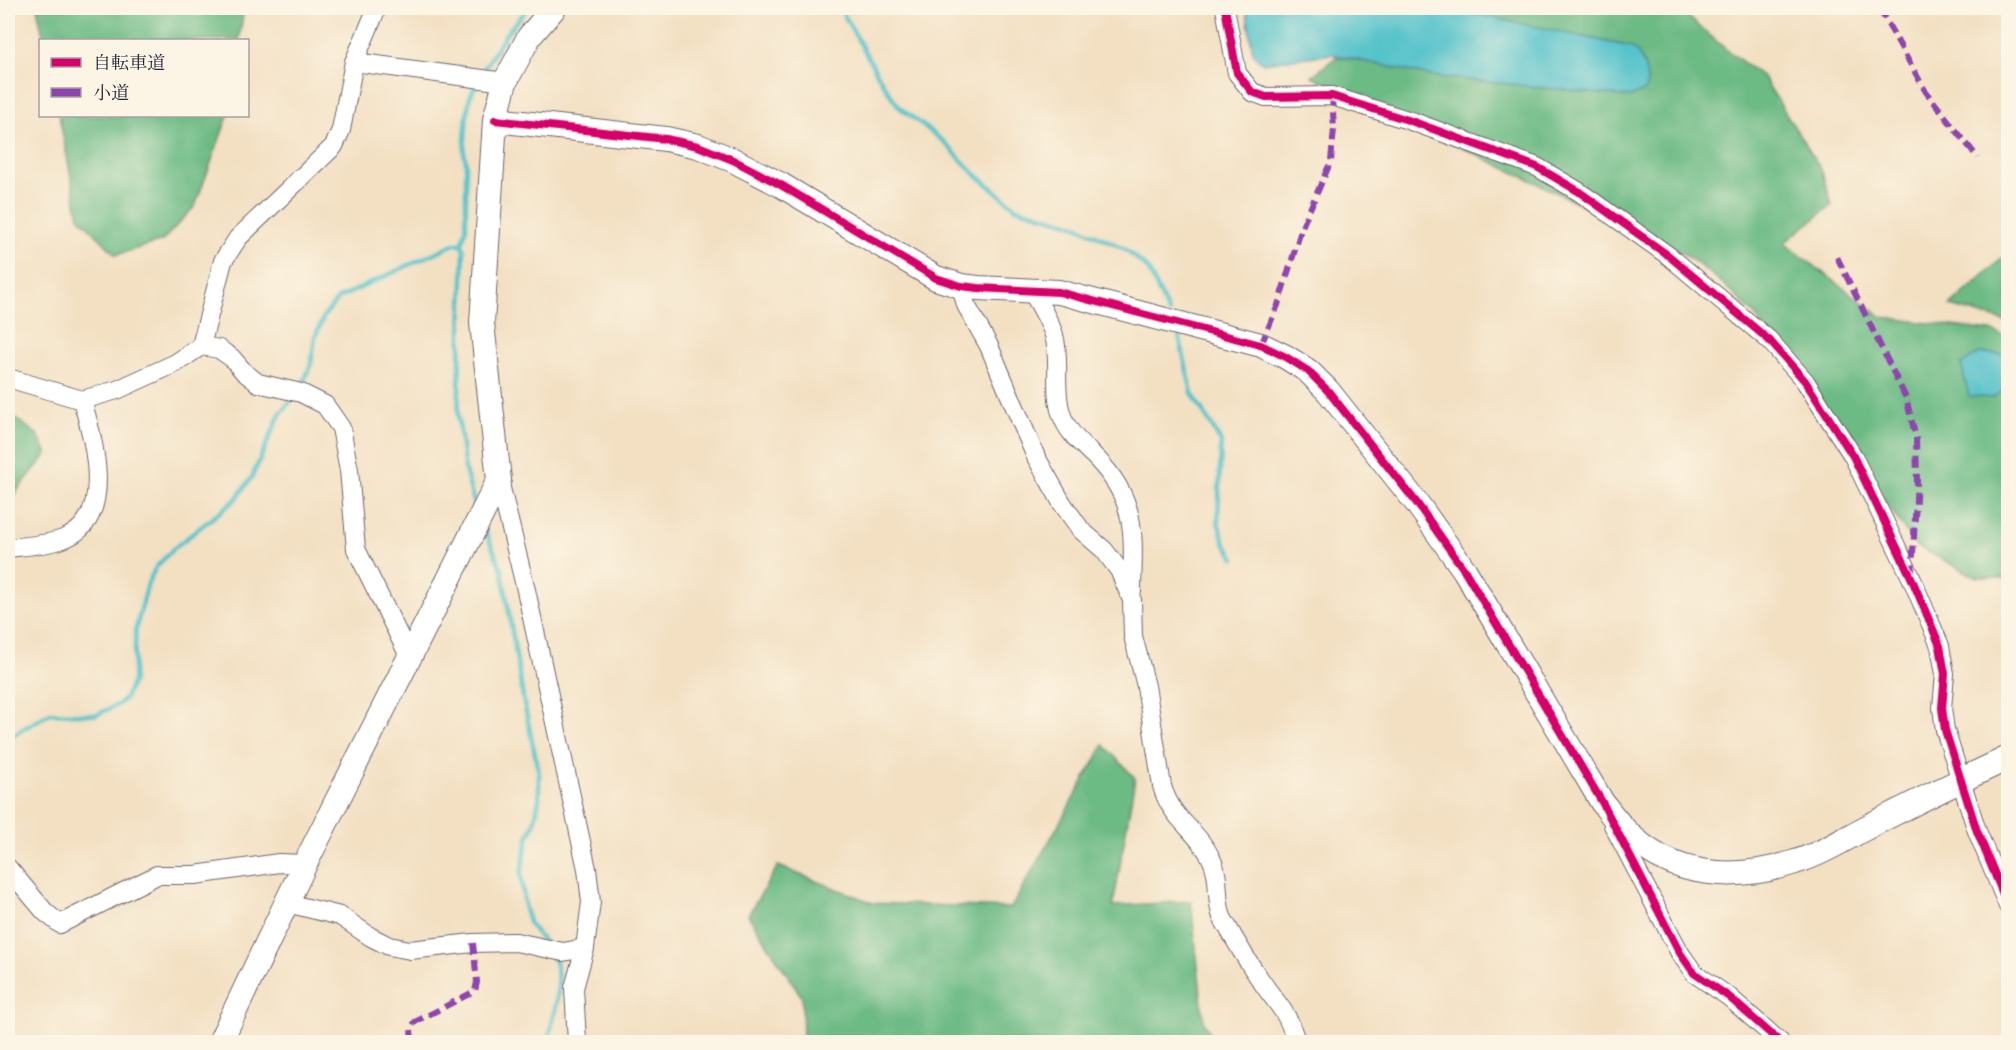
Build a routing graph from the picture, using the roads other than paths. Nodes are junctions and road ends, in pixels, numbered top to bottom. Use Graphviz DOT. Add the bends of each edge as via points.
graph roads {
  1 [pos="376,8"];
  2 [pos="554,8"];
  3 [pos="1225,8"];
  4 [pos="354,62"];
  5 [pos="498,82"];
  6 [pos="495,120"];
  7 [pos="962,286"];
  8 [pos="1031,290"];
  9 [pos="201,346"];
  10 [pos="8,378"];
  11 [pos="82,400"];
  12 [pos="499,480"];
  13 [pos="8,548"];
  14 [pos="1132,600"];
  15 [pos="410,658"];
  16 [pos="2008,758"];
  17 [pos="1961,780"];
  18 [pos="1602,802"];
  19 [pos="305,864"];
  20 [pos="8,868"];
  21 [pos="287,903"];
  22 [pos="2008,906"];
  23 [pos="585,948"];
  24 [pos="220,1042"];
  25 [pos="577,1042"];
  26 [pos="1296,1042"];
  27 [pos="1779,1042"];
  1 -- 4 [label="street"];
  2 -- 5 [label="street"];
  3 -- 17 [label="street" via="1237,73 1252,92 1266,97 1332,96 1411,120 1537,167 1578,191 1669,256 1769,340 1805,381 1853,456 1911,578 1940,646 1945,674 1945,730"];
  4 -- 5 [label="street"];
  4 -- 9 [label="street" via="341,130 334,146 238,238 223,261"];
  5 -- 6 [label="street"];
  6 -- 7 [label="street" via="698,146 781,185 928,274"];
  6 -- 12 [label="street" via="482,323"];
  7 -- 8 [label="street"];
  7 -- 14 [label="street" via="966,305 989,346 1036,457 1082,531 1119,570"];
  8 -- 14 [label="street" via="1054,336 1058,403 1065,424 1099,461 1127,506 1133,525"];
  8 -- 18 [label="street" via="1059,292 1261,345 1308,371 1416,502 1465,571"];
  9 -- 11 [label="street" via="176,363 117,390"];
  9 -- 15 [label="street" via="219,349 258,383 301,393 325,405 341,428 356,549"];
  10 -- 11 [label="street"];
  11 -- 13 [label="street" via="94,442 95,506 81,529 63,539"];
  12 -- 15 [label="street"];
  12 -- 23 [label="street" via="587,869 591,902"];
  14 -- 26 [label="street" via="1133,636 1166,801 1213,860 1222,917 1289,1018"];
  15 -- 19 [label="street"];
  16 -- 17 [label="street"];
  17 -- 18 [label="street" via="1796,862 1741,874 1700,871 1653,853 1626,831"];
  17 -- 22 [label="street"];
  18 -- 27 [label="street" via="1694,973 1729,997"];
  19 -- 20 [label="street" via="157,875 60,924"];
  19 -- 21 [label="street"];
  21 -- 23 [label="street" via="340,916 389,946 411,950 516,942 563,952"];
  21 -- 24 [label="street"];
  23 -- 25 [label="street" via="574,988"];
}
